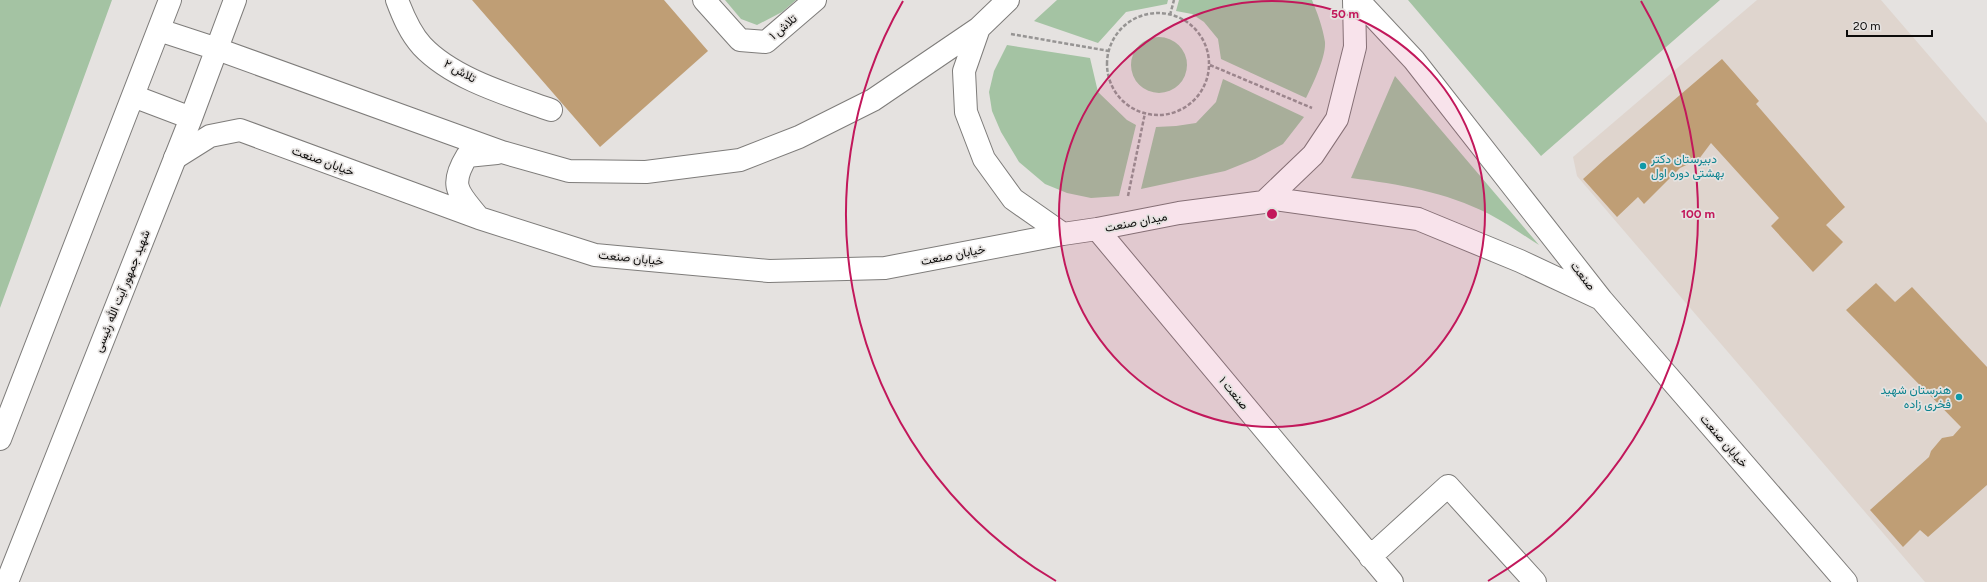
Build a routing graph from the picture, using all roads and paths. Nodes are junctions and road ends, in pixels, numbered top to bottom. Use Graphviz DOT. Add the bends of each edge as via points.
graph roads {
  1 [pos="170,0"];
  2 [pos="235,0"];
  3 [pos="397,0"];
  4 [pos="704,0"];
  5 [pos="1008,0"];
  6 [pos="1174,0"];
  7 [pos="1354,0"];
  8 [pos="1358,0"];
  9 [pos="811,4"];
  10 [pos="1170,15"];
  11 [pos="979,28"];
  12 [pos="158,30"];
  13 [pos="217,49"];
  14 [pos="1109,51"];
  15 [pos="1210,65"];
  16 [pos="132,96"];
  17 [pos="551,110"];
  18 [pos="1145,113"];
  19 [pos="191,118"];
  20 [pos="1337,119"];
  21 [pos="502,152"];
  22 [pos="175,158"];
  23 [pos="1268,198"];
  24 [pos="479,218"];
  25 [pos="1122,224"];
  26 [pos="1097,230"];
  27 [pos="1063,234"];
  28 [pos="1601,299"];
  29 [pos="0,439"];
  30 [pos="1370,557"];
  31 [pos="7,582"];
  32 [pos="1392,582"];
  33 [pos="1535,582"];
  34 [pos="1846,582"];
  1 -- 12 [label="street"];
  2 -- 13 [label="street, شهید جمهور آیت الله رئیسی"];
  3 -- 17 [label="street, تلاش ۲" via="405,20 422,46 452,70"];
  4 -- 9 [label="street, تلاش ۱" via="740,40 766,42"];
  5 -- 11 [label="street"];
  6 -- 10 [label="path"];
  7 -- 20 [label="street, میدان صنعت" via="1355,47"];
  8 -- 28 [label="street, صنعت" via="1414,60"];
  10 -- 14 [label="path" via="1145,15 1126,24 1115,36"];
  10 -- 15 [label="path" via="1187,22 1199,33 1207,47"];
  11 -- 14 [label="path"];
  11 -- 21 [label="street" via="873,100 799,136 740,160 646,172 570,171"];
  11 -- 27 [label="street" via="964,71 964,78 966,112 984,159 1014,198"];
  12 -- 13 [label="street"];
  12 -- 16 [label="street"];
  13 -- 19 [label="street, شهید جمهور آیت الله رئیسی"];
  13 -- 21 [label="street"];
  14 -- 18 [label="path" via="1107,67 1110,83 1120,98 1134,110"];
  15 -- 18 [label="path" via="1206,82 1198,97 1184,109 1168,115"];
  15 -- 20 [label="path"];
  16 -- 19 [label="street"];
  16 -- 29 [label="street"];
  18 -- 25 [label="path"];
  19 -- 22 [label="street, شهید جمهور آیت الله رئیسی"];
  20 -- 23 [label="street, میدان صنعت" via="1313,155"];
  21 -- 24 [label="street" via="467,156 458,171 458,191"];
  22 -- 24 [label="street, خیابان صنعت" via="210,136 240,130"];
  22 -- 31 [label="street, شهید جمهور آیت الله رئیسی"];
  23 -- 25 [label="street, میدان صنعت" via="1264,202 1179,213"];
  23 -- 28 [label="street, صنعت" via="1418,220"];
  24 -- 27 [label="street, خیابان صنعت" via="595,255 769,271 885,268"];
  25 -- 26 [label="street, میدان صنعت"];
  26 -- 27 [label="street, میدان صنعت"];
  26 -- 30 [label="street, صنعت ۱"];
  28 -- 34 [label="street, خیابان صنعت"];
  30 -- 32 [label="street, صنعت ۱"];
  30 -- 33 [label="street" via="1448,486"];
}
